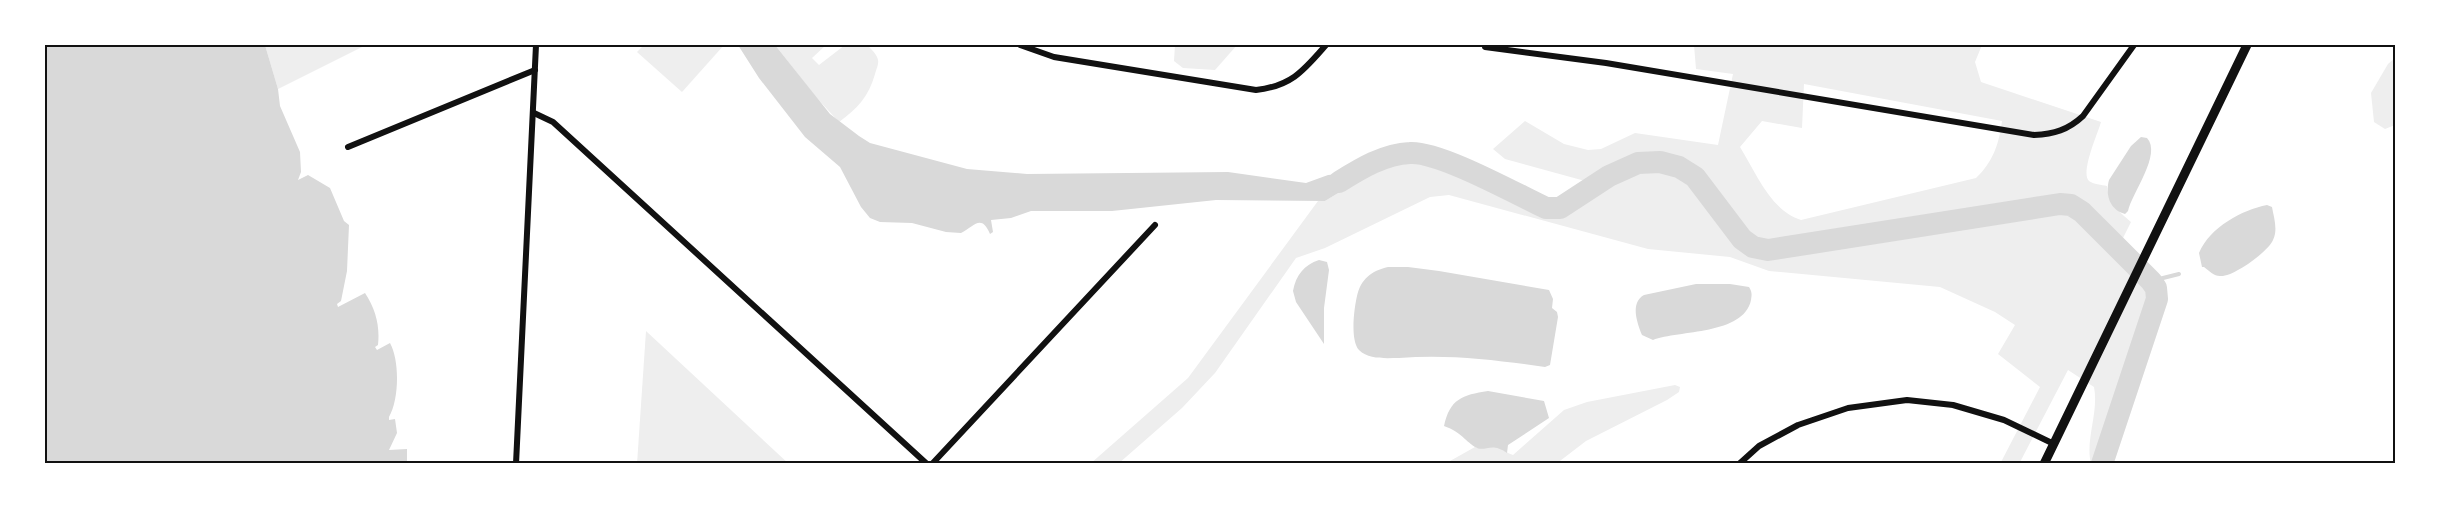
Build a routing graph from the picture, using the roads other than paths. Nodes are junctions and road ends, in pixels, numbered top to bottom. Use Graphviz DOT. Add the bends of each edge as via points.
graph roads {
  1 [pos="536,45"];
  2 [pos="1020,45"];
  3 [pos="1326,45"];
  4 [pos="2134,45"];
  5 [pos="2247,45"];
  6 [pos="1485,46"];
  7 [pos="535,70"];
  8 [pos="534,113"];
  9 [pos="348,147"];
  10 [pos="1155,225"];
  11 [pos="2054,444"];
  12 [pos="516,464"];
  13 [pos="927,464"];
  14 [pos="932,464"];
  15 [pos="1739,464"];
  16 [pos="2044,464"];
  1 -- 7 [label="street"];
  2 -- 3 [label="street" via="1054,57 1256,90 1293,79"];
  4 -- 6 [label="street" via="2083,116 2062,131 2034,135"];
  5 -- 11 [label="street"];
  7 -- 8 [label="street"];
  7 -- 9 [label="street"];
  8 -- 12 [label="street"];
  8 -- 13 [label="street" via="553,122"];
  10 -- 14 [label="street"];
  11 -- 15 [label="street" via="2004,420 1953,405 1907,400 1848,408 1797,425 1759,446"];
  11 -- 16 [label="street"];
}
